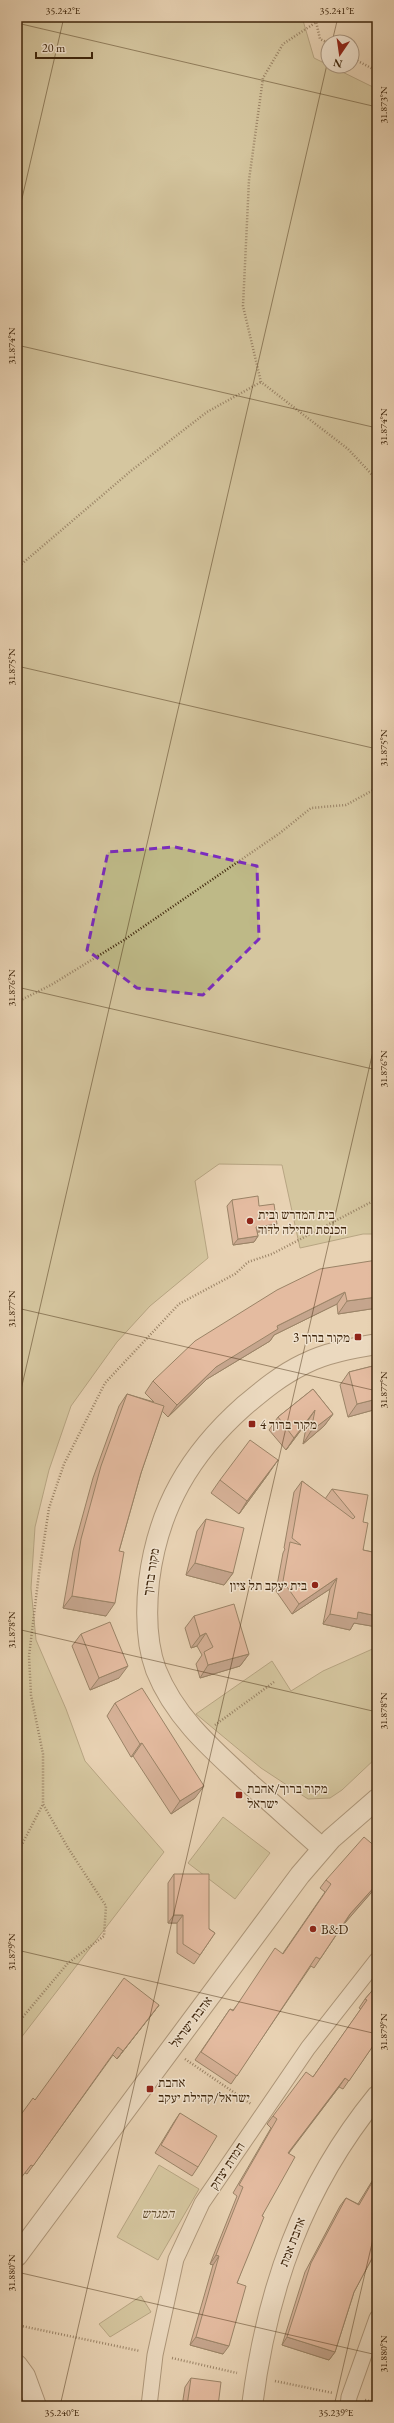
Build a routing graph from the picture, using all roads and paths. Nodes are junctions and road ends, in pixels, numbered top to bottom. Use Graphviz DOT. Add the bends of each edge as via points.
graph roads {
  1 [pos="315,17"];
  2 [pos="315,23"];
  3 [pos="320,39"];
  4 [pos="360,62"];
  5 [pos="377,71"];
  6 [pos="261,382"];
  7 [pos="377,480"];
  8 [pos="17,568"];
  9 [pos="377,788"];
  10 [pos="17,1002"];
  11 [pos="377,1199"];
  12 [pos="377,1344"];
  13 [pos="274,1682"];
  14 [pos="199,1736"];
  15 [pos="377,1799"];
  16 [pos="43,1804"];
  17 [pos="322,1848"];
  18 [pos="17,1854"];
  19 [pos="377,1960"];
  20 [pos="17,2024"];
  21 [pos="170,2049"];
  22 [pos="377,2096"];
  23 [pos="263,2112"];
  24 [pos="17,2256"];
  25 [pos="377,2318"];
  26 [pos="17,2325"];
  27 [pos="155,2354"];
  28 [pos="17,2365"];
  29 [pos="256,2376"];
  30 [pos="349,2401"];
  31 [pos="377,2403"];
  32 [pos="36,2406"];
  33 [pos="149,2406"];
  34 [pos="252,2406"];
  1 -- 2 [label="path"];
  2 -- 3 [label="path"];
  2 -- 6 [label="path" via="283,44 263,78 249,180 243,306"];
  4 -- 5 [label="path"];
  6 -- 7 [label="path" via="348,449"];
  6 -- 8 [label="path" via="201,417 132,470"];
  9 -- 10 [label="path" via="346,805 310,808 280,833 124,940 51,985"];
  11 -- 16 [label="path" via="272,1254 248,1262 235,1274 179,1304 104,1383 61,1471 49,1508 39,1573 29,1656 31,1695 43,1754"];
  12 -- 14 [label="street, מקור ברוך" via="356,1347 305,1363 268,1385 222,1426 192,1461 174,1492 160,1526 146,1604 156,1669 182,1718"];
  13 -- 14 [label="path"];
  14 -- 17 [label="street, מקור ברוך"];
  15 -- 17 [label="street, אהבת ישראל"];
  16 -- 18 [label="path"];
  16 -- 20 [label="path" via="106,1906 104,1936 68,1963"];
  17 -- 21 [label="street, אהבת ישראל"];
  19 -- 23 [label="street, חמדת יצחק" via="308,2048"];
  21 -- 23 [label="path"];
  21 -- 24 [label="street, אהבת ישראל"];
  22 -- 29 [label="street, אהבת אמת" via="354,2124 327,2167 298,2222 284,2260"];
  23 -- 27 [label="street, חמדת יצחק" via="202,2203 176,2259"];
  25 -- 30 [label="street"];
  26 -- 27 [label="path"];
  27 -- 29 [label="path"];
  27 -- 33 [label="street, חמדת יצחק"];
  28 -- 32 [label="street" via="25,2376"];
  29 -- 30 [label="path"];
  29 -- 34 [label="street, אהבת אמת"];
  30 -- 31 [label="path"];
}
